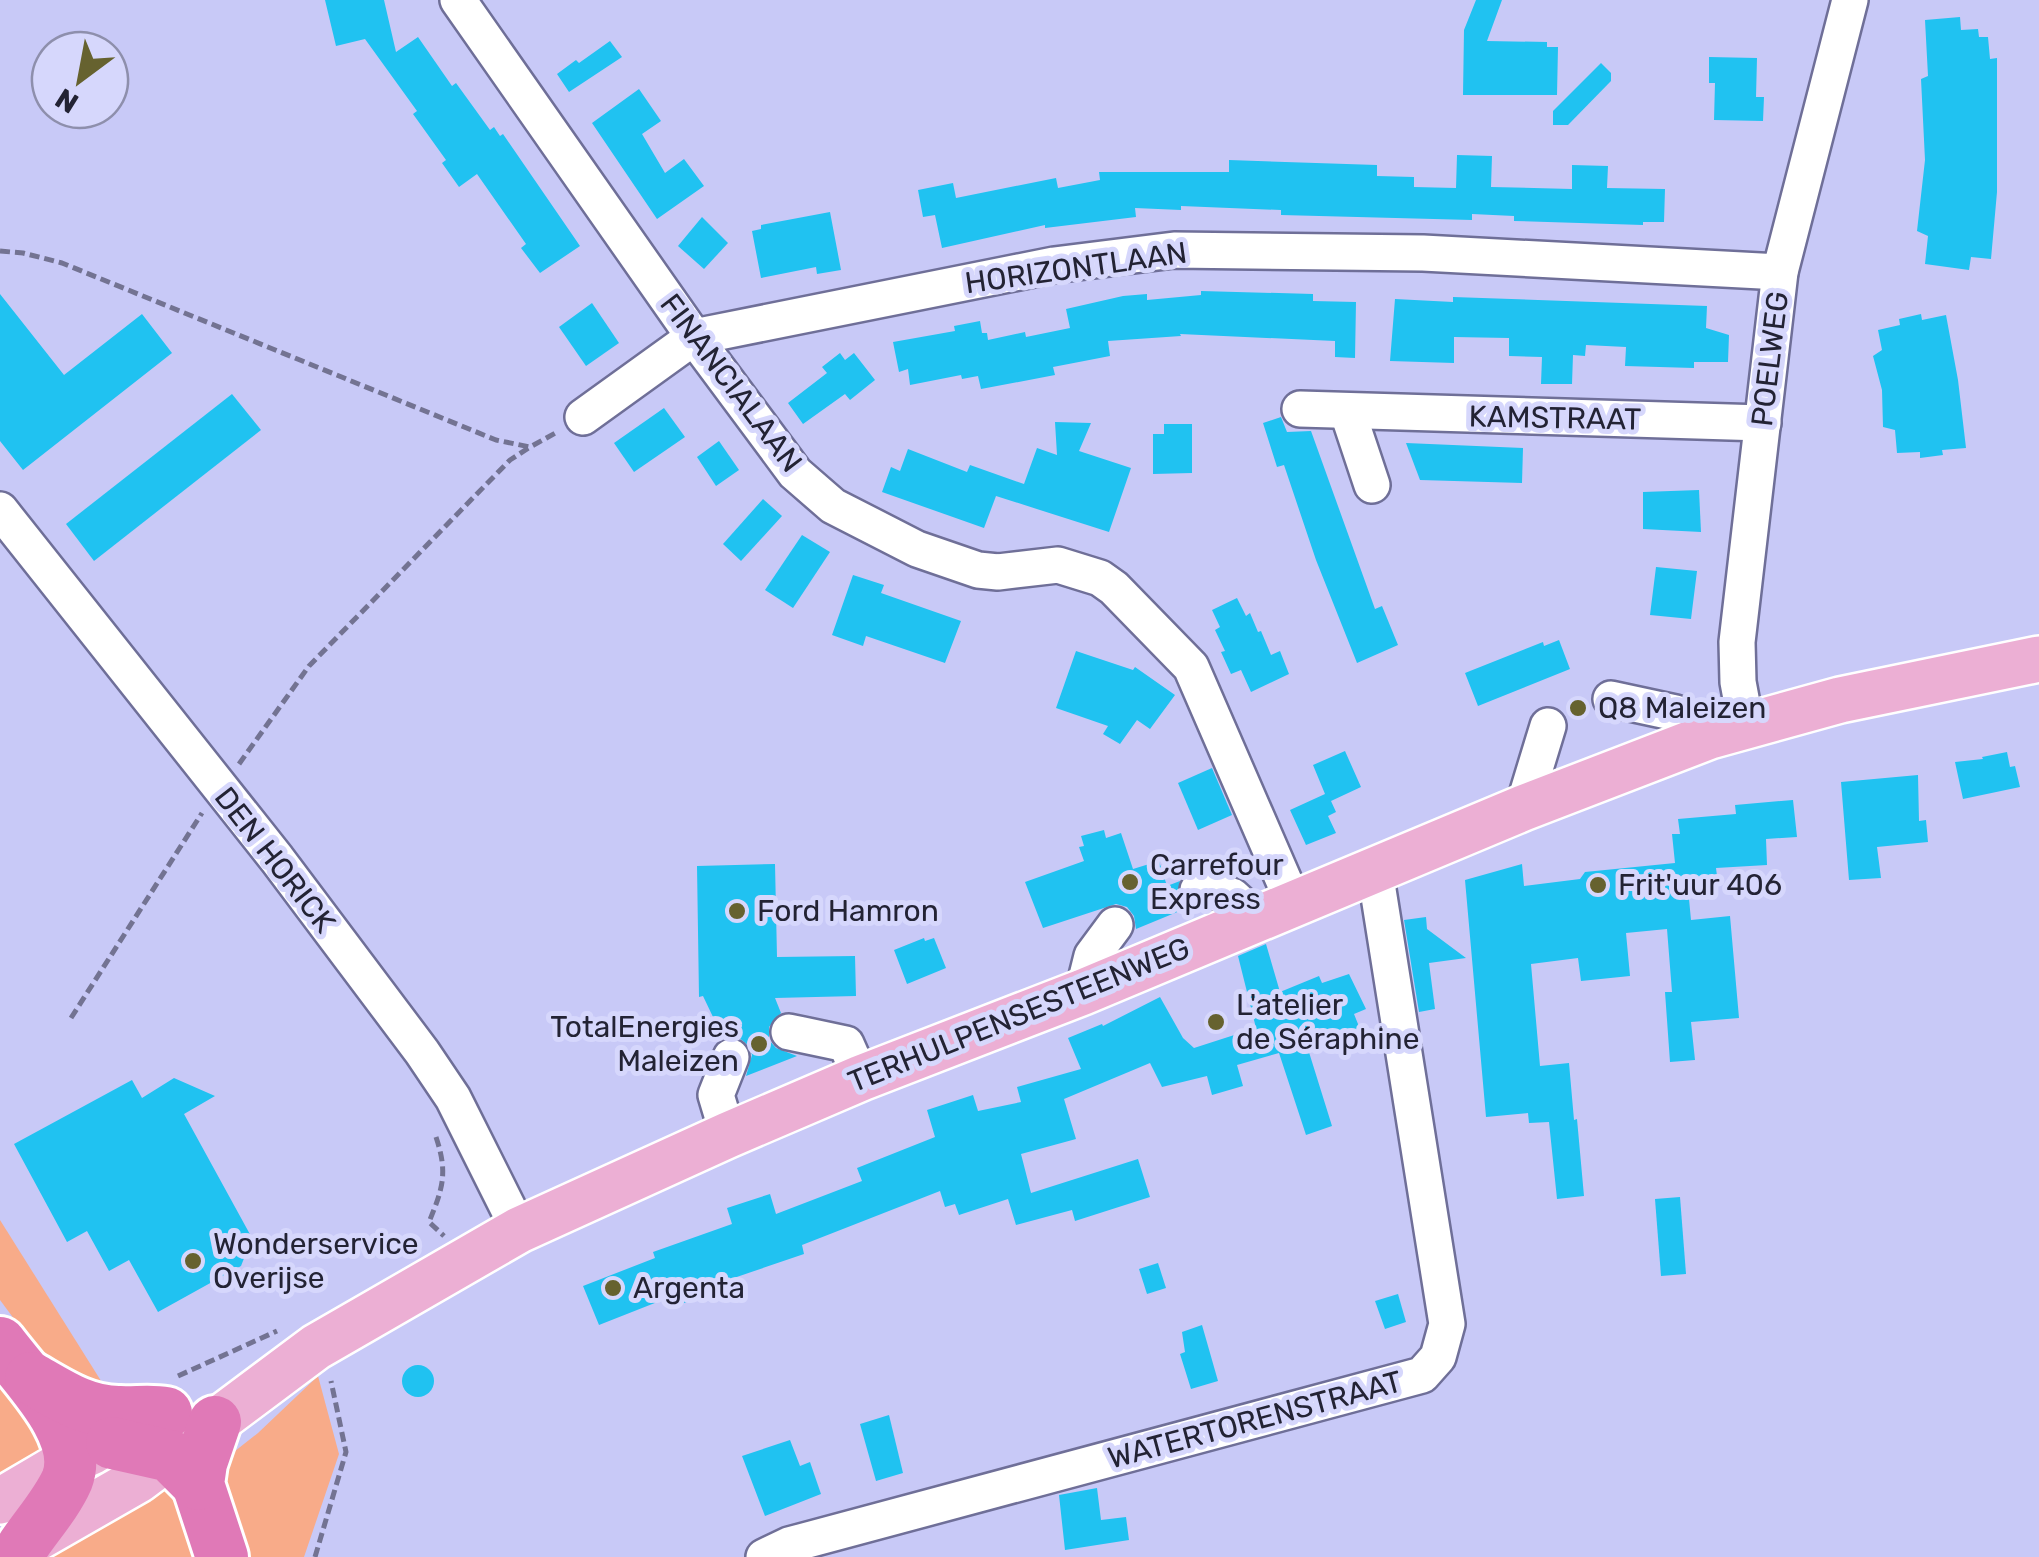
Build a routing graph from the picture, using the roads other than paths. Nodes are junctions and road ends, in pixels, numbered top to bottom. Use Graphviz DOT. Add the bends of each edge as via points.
graph roads {
  1 [pos="458,0"];
  2 [pos="1850,0"];
  3 [pos="1780,272"];
  4 [pos="694,337"];
  5 [pos="1300,409"];
  6 [pos="1348,413"];
  7 [pos="583,418"];
  8 [pos="1763,423"];
  9 [pos="1372,485"];
  10 [pos="0,510"];
  11 [pos="2039,659"];
  12 [pos="1610,699"];
  13 [pos="1548,726"];
  14 [pos="1728,731"];
  15 [pos="1524,808"];
  16 [pos="1374,871"];
  17 [pos="1198,890"];
  18 [pos="1275,911"];
  19 [pos="1115,925"];
  20 [pos="1083,992"];
  21 [pos="788,1032"];
  22 [pos="730,1057"];
  23 [pos="861,1078"];
  24 [pos="728,1135"];
  25 [pos="519,1230"];
  26 [pos="11,1358"];
  27 [pos="184,1431"];
  28 [pos="78,1473"];
  29 [pos="9,1535"];
  30 [pos="222,1557"];
  31 [pos="764,1557"];
  1 -- 4 [label="street, FINANCIALAAN"];
  2 -- 3 [label="street, POELWEG"];
  3 -- 4 [label="street, HORIZONTLAAN" via="1423,253 1174,250 1054,266"];
  3 -- 8 [label="street, POELWEG"];
  4 -- 7 [label="street, HORIZONTLAAN"];
  4 -- 18 [label="street, FINANCIALAAN" via="795,473 833,506 916,549 978,570 1058,564 1114,588 1191,668"];
  5 -- 6 [label="street, KAMSTRAAT"];
  6 -- 8 [label="street, KAMSTRAAT"];
  6 -- 9 [label="street"];
  8 -- 14 [label="street, POELWEG"];
  10 -- 25 [label="street, DEN HORICK" via="422,1052 453,1098"];
  11 -- 14 [label="main road, TERHULPENSESTEENWEG"];
  12 -- 14 [label="street"];
  13 -- 15 [label="street"];
  14 -- 15 [label="main road, TERHULPENSESTEENWEG"];
  15 -- 16 [label="main road, TERHULPENSESTEENWEG"];
  16 -- 18 [label="main road, TERHULPENSESTEENWEG"];
  16 -- 31 [label="street, WATERTORENSTRAAT" via="1447,1324 1438,1357 1422,1375 788,1545"];
  17 -- 18 [label="street"];
  18 -- 20 [label="main road, TERHULPENSESTEENWEG"];
  19 -- 20 [label="street" via="1092,956"];
  20 -- 23 [label="main road, TERHULPENSESTEENWEG"];
  21 -- 23 [label="street" via="846,1044"];
  22 -- 24 [label="street" via="716,1095"];
  23 -- 24 [label="main road, TERHULPENSESTEENWEG"];
  24 -- 25 [label="main road, TERHULPENSESTEENWEG"];
  25 -- 27 [label="main road, TERHULPENSESTEENWEG" via="302,1337 296,1350"];
  26 -- 27 [label="highway" via="70,1401 94,1410 144,1409"];
  26 -- 28 [label="highway" via="56,1417"];
  27 -- 28 [label="highway"];
  27 -- 28 [label="main road, TERHULPENSESTEENWEG" via="138,1480"];
  27 -- 30 [label="highway"];
  28 -- 29 [label="highway"];
}
